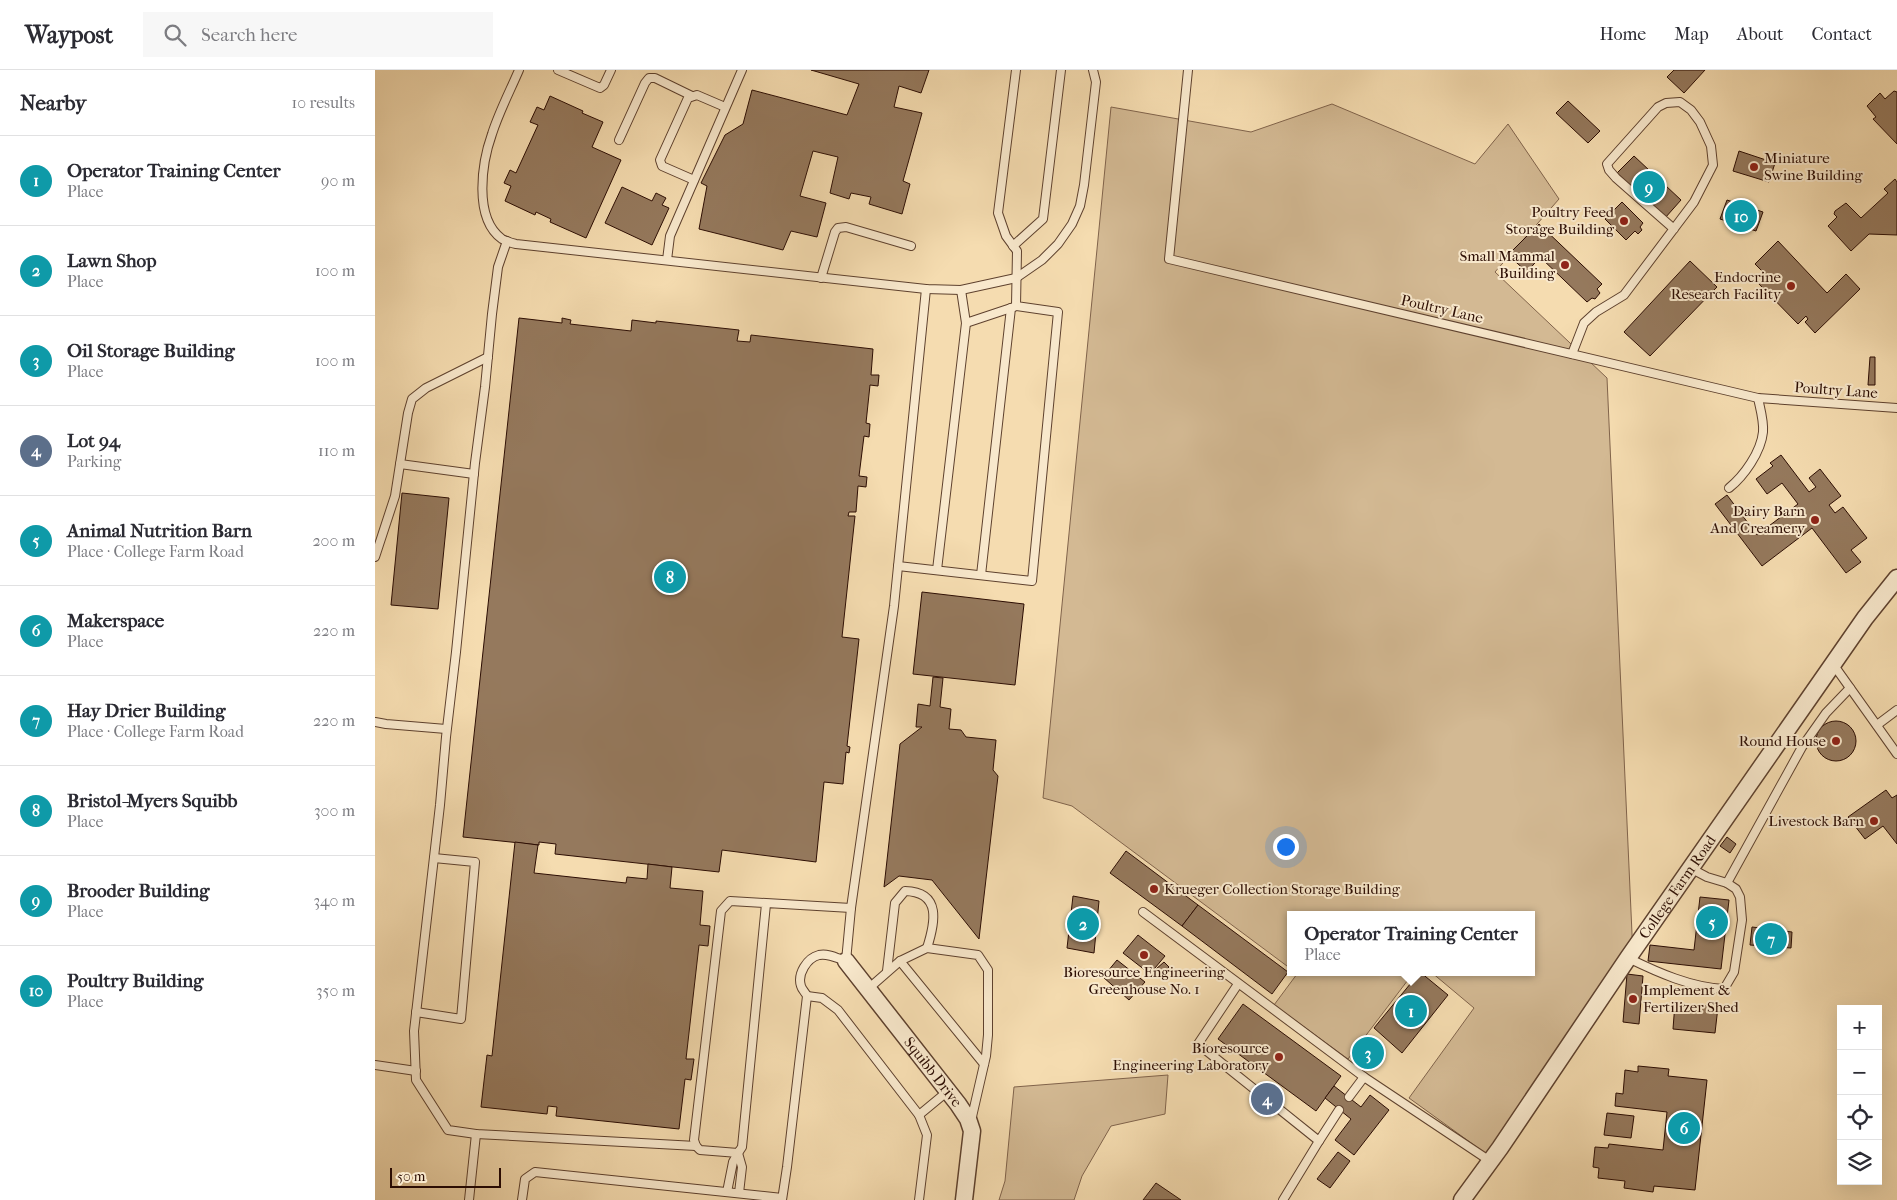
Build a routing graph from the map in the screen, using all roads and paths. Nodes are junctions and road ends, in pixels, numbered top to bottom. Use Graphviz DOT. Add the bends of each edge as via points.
graph roads {
  1 [pos="519,70"];
  2 [pos="558,70"];
  3 [pos="611,70"];
  4 [pos="650,70"];
  5 [pos="1016,70"];
  6 [pos="1061,70"];
  7 [pos="1093,70"];
  8 [pos="1189,70"];
  9 [pos="738,71"];
  10 [pos="653,78"];
  11 [pos="692,96"];
  12 [pos="725,107"];
  13 [pos="619,140"];
  14 [pos="694,180"];
  15 [pos="1674,229"];
  16 [pos="507,241"];
  17 [pos="911,246"];
  18 [pos="1013,246"];
  19 [pos="667,260"];
  20 [pos="821,278"];
  21 [pos="1016,278"];
  22 [pos="926,289"];
  23 [pos="961,290"];
  24 [pos="1013,307"];
  25 [pos="966,323"];
  26 [pos="1572,354"];
  27 [pos="487,357"];
  28 [pos="1758,398"];
  29 [pos="1897,408"];
  30 [pos="400,464"];
  31 [pos="474,474"];
  32 [pos="1729,488"];
  33 [pos="375,557"];
  34 [pos="898,566"];
  35 [pos="937,570"];
  36 [pos="981,575"];
  37 [pos="1897,578"];
  38 [pos="1833,664"];
  39 [pos="1850,688"];
  40 [pos="1897,710"];
  41 [pos="375,722"];
  42 [pos="1877,725"];
  43 [pos="447,729"];
  44 [pos="1897,754"];
  45 [pos="435,858"];
  46 [pos="1690,868"];
  47 [pos="1727,882"];
  48 [pos="766,904"];
  49 [pos="851,908"];
  50 [pos="1143,912"];
  51 [pos="927,948"];
  52 [pos="1628,958"];
  53 [pos="845,961"];
  54 [pos="900,961"];
  55 [pos="887,971"];
  56 [pos="1238,984"];
  57 [pos="868,989"];
  58 [pos="807,996"];
  59 [pos="417,1012"];
  60 [pos="984,1064"];
  61 [pos="375,1066"];
  62 [pos="415,1071"];
  63 [pos="1364,1078"];
  64 [pos="948,1091"];
  65 [pos="1349,1097"];
  66 [pos="1339,1110"];
  67 [pos="919,1115"];
  68 [pos="971,1125"];
  69 [pos="476,1134"];
  70 [pos="1319,1141"];
  71 [pos="696,1146"];
  72 [pos="739,1153"];
  73 [pos="1490,1161"];
  74 [pos="727,1192"];
  75 [pos="739,1193"];
  76 [pos="782,1199"];
  77 [pos="469,1200"];
  78 [pos="522,1200"];
  79 [pos="919,1200"];
  80 [pos="964,1200"];
  81 [pos="1283,1200"];
  82 [pos="1462,1200"];
  1 -- 16 [label="lane" via="491,134 482,187 488,220 494,231"];
  2 -- 3 [label="lane" via="600,88"];
  4 -- 10 [label="lane"];
  5 -- 18 [label="lane" via="998,213"];
  6 -- 18 [label="lane" via="1043,220"];
  7 -- 21 [label="lane" via="1096,82 1079,206 1072,224 1058,244"];
  8 -- 26 [label="lane, Poultry Lane" via="1169,259"];
  9 -- 12 [label="lane"];
  10 -- 11 [label="lane"];
  10 -- 13 [label="lane" via="645,82"];
  11 -- 12 [label="lane" via="697,95"];
  11 -- 14 [label="lane" via="688,98 660,160 662,166"];
  12 -- 14 [label="lane"];
  14 -- 19 [label="lane" via="670,236"];
  15 -- 15 [label="lane" via="1694,202 1713,165 1711,146 1700,122 1680,102 1658,107 1607,164 1616,178"];
  15 -- 26 [label="lane" via="1624,294 1584,323"];
  16 -- 19 [label="lane"];
  16 -- 27 [label="lane" via="498,266"];
  17 -- 20 [label="lane" via="846,227 838,228"];
  18 -- 21 [label="lane" via="1017,251"];
  19 -- 20 [label="lane"];
  20 -- 22 [label="lane"];
  21 -- 23 [label="lane"];
  21 -- 24 [label="lane"];
  22 -- 23 [label="lane"];
  22 -- 34 [label="lane"];
  23 -- 25 [label="lane"];
  24 -- 25 [label="lane"];
  24 -- 36 [label="lane"];
  24 -- 36 [label="lane" via="1058,312 1032,581"];
  25 -- 35 [label="lane"];
  26 -- 28 [label="lane, Poultry Lane"];
  27 -- 30 [label="lane" via="426,388 412,399"];
  27 -- 31 [label="lane"];
  28 -- 29 [label="lane, Poultry Lane"];
  28 -- 32 [label="lane" via="1763,432 1761,443 1745,473"];
  30 -- 31 [label="lane"];
  30 -- 33 [label="lane" via="395,496"];
  31 -- 43 [label="lane"];
  34 -- 35 [label="lane"];
  34 -- 49 [label="lane"];
  35 -- 36 [label="lane"];
  37 -- 38 [label="street, College Farm Road"];
  38 -- 39 [label="lane"];
  38 -- 46 [label="street, College Farm Road"];
  39 -- 42 [label="lane"];
  39 -- 47 [label="lane" via="1826,712 1802,747"];
  40 -- 42 [label="lane"];
  41 -- 43 [label="lane"];
  42 -- 44 [label="lane"];
  43 -- 45 [label="lane"];
  45 -- 59 [label="lane"];
  45 -- 59 [label="lane" via="475,862 461,1019"];
  46 -- 47 [label="lane"];
  46 -- 52 [label="street, College Farm Road"];
  47 -- 52 [label="lane" via="1741,897 1742,920 1734,972 1725,989 1687,982"];
  48 -- 49 [label="lane"];
  48 -- 71 [label="lane" via="730,902 721,911 693,1140"];
  48 -- 72 [label="lane"];
  49 -- 53 [label="lane"];
  50 -- 56 [label="lane"];
  51 -- 54 [label="lane"];
  51 -- 55 [label="lane" via="934,926 933,909 926,898 905,891 895,902"];
  51 -- 60 [label="lane" via="978,954 988,970 988,1035"];
  52 -- 73 [label="street, College Farm Road"];
  53 -- 57 [label="street, Squibb Drive"];
  53 -- 58 [label="lane" via="819,955 807,962 801,985"];
  54 -- 55 [label="lane"];
  54 -- 60 [label="lane"];
  55 -- 57 [label="lane"];
  56 -- 63 [label="lane"];
  56 -- 70 [label="lane" via="1198,1044"];
  57 -- 64 [label="street, Squibb Drive"];
  58 -- 67 [label="lane" via="822,998 838,1010"];
  58 -- 76 [label="lane"];
  59 -- 62 [label="lane"];
  60 -- 68 [label="lane"];
  61 -- 62 [label="lane"];
  62 -- 69 [label="lane" via="416,1080 448,1130"];
  63 -- 65 [label="lane"];
  63 -- 73 [label="lane"];
  64 -- 67 [label="lane"];
  64 -- 68 [label="street, Squibb Drive"];
  66 -- 70 [label="lane"];
  67 -- 79 [label="lane" via="927,1135"];
  68 -- 80 [label="street"];
  69 -- 71 [label="lane"];
  69 -- 77 [label="lane"];
  70 -- 81 [label="lane"];
  71 -- 72 [label="lane" via="700,1150"];
  72 -- 74 [label="lane" via="733,1162"];
  72 -- 75 [label="lane" via="742,1167"];
  73 -- 82 [label="street, College Farm Road"];
  74 -- 75 [label="lane"];
  74 -- 78 [label="lane" via="535,1172 525,1179"];
  75 -- 76 [label="lane"];
}
